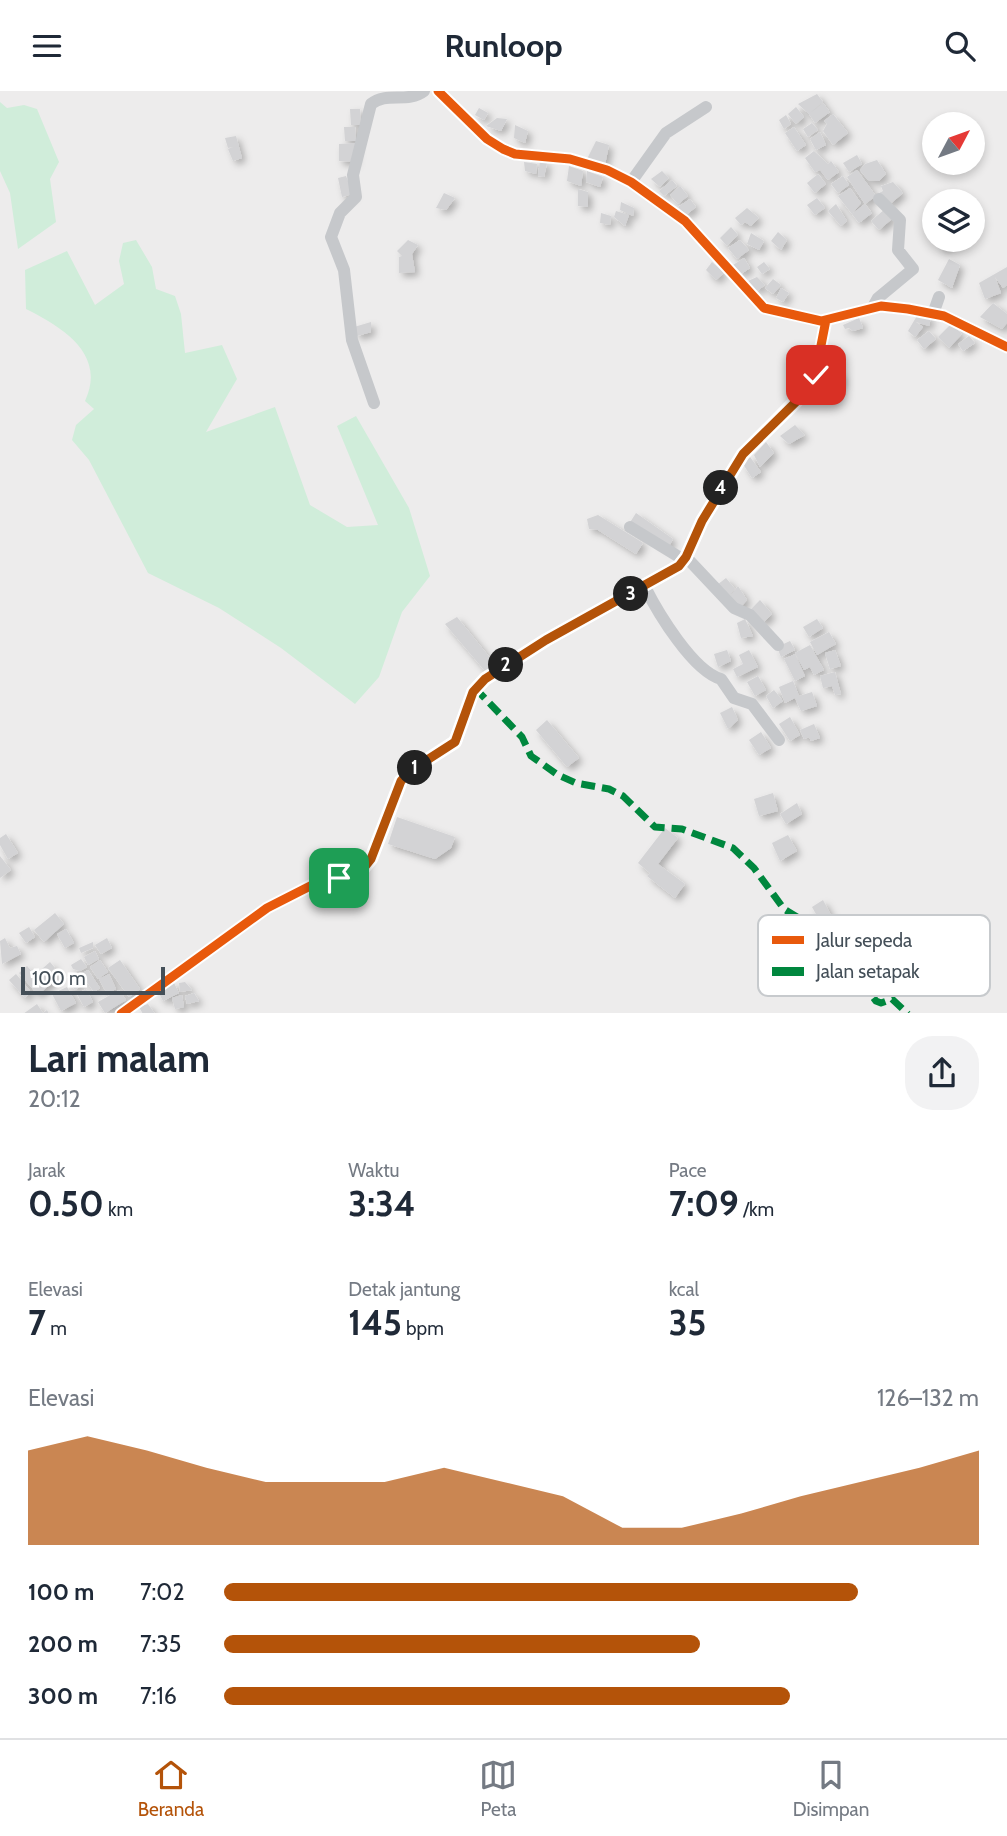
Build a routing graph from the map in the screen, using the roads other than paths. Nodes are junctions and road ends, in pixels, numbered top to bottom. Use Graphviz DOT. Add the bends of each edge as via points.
graph roads {
  1 [pos="424,91"];
  2 [pos="438,91"];
  3 [pos="706,107"];
  4 [pos="631,182"];
  5 [pos="878,199"];
  6 [pos="939,297"];
  7 [pos="873,307"];
  8 [pos="933,314"];
  9 [pos="826,320"];
  10 [pos="1007,347"];
  11 [pos="374,403"];
  12 [pos="630,527"];
  13 [pos="685,559"];
  14 [pos="645,587"];
  15 [pos="778,645"];
  16 [pos="779,740"];
  17 [pos="121,1013"];
  1 -- 11 [label="street" via="412,98 387,96 371,104 353,176 356,197 342,208 331,232 344,270 352,340"];
  2 -- 4 [label="street" via="503,149 570,159"];
  3 -- 4 [label="street" via="662,138"];
  4 -- 9 [label="street" via="685,221 757,304 786,315"];
  5 -- 7 [label="street" via="900,221 898,250 913,269"];
  6 -- 8 [label="street"];
  7 -- 8 [label="street"];
  7 -- 9 [label="street"];
  8 -- 10 [label="street"];
  9 -- 13 [label="street" via="814,381 743,454"];
  12 -- 13 [label="street"];
  13 -- 14 [label="street"];
  13 -- 15 [label="street"];
  14 -- 16 [label="street" via="686,648 721,679 734,698 752,704"];
  14 -- 17 [label="street" via="546,640 475,688 455,742 401,781 371,859 355,879 320,881 267,908"];
}
